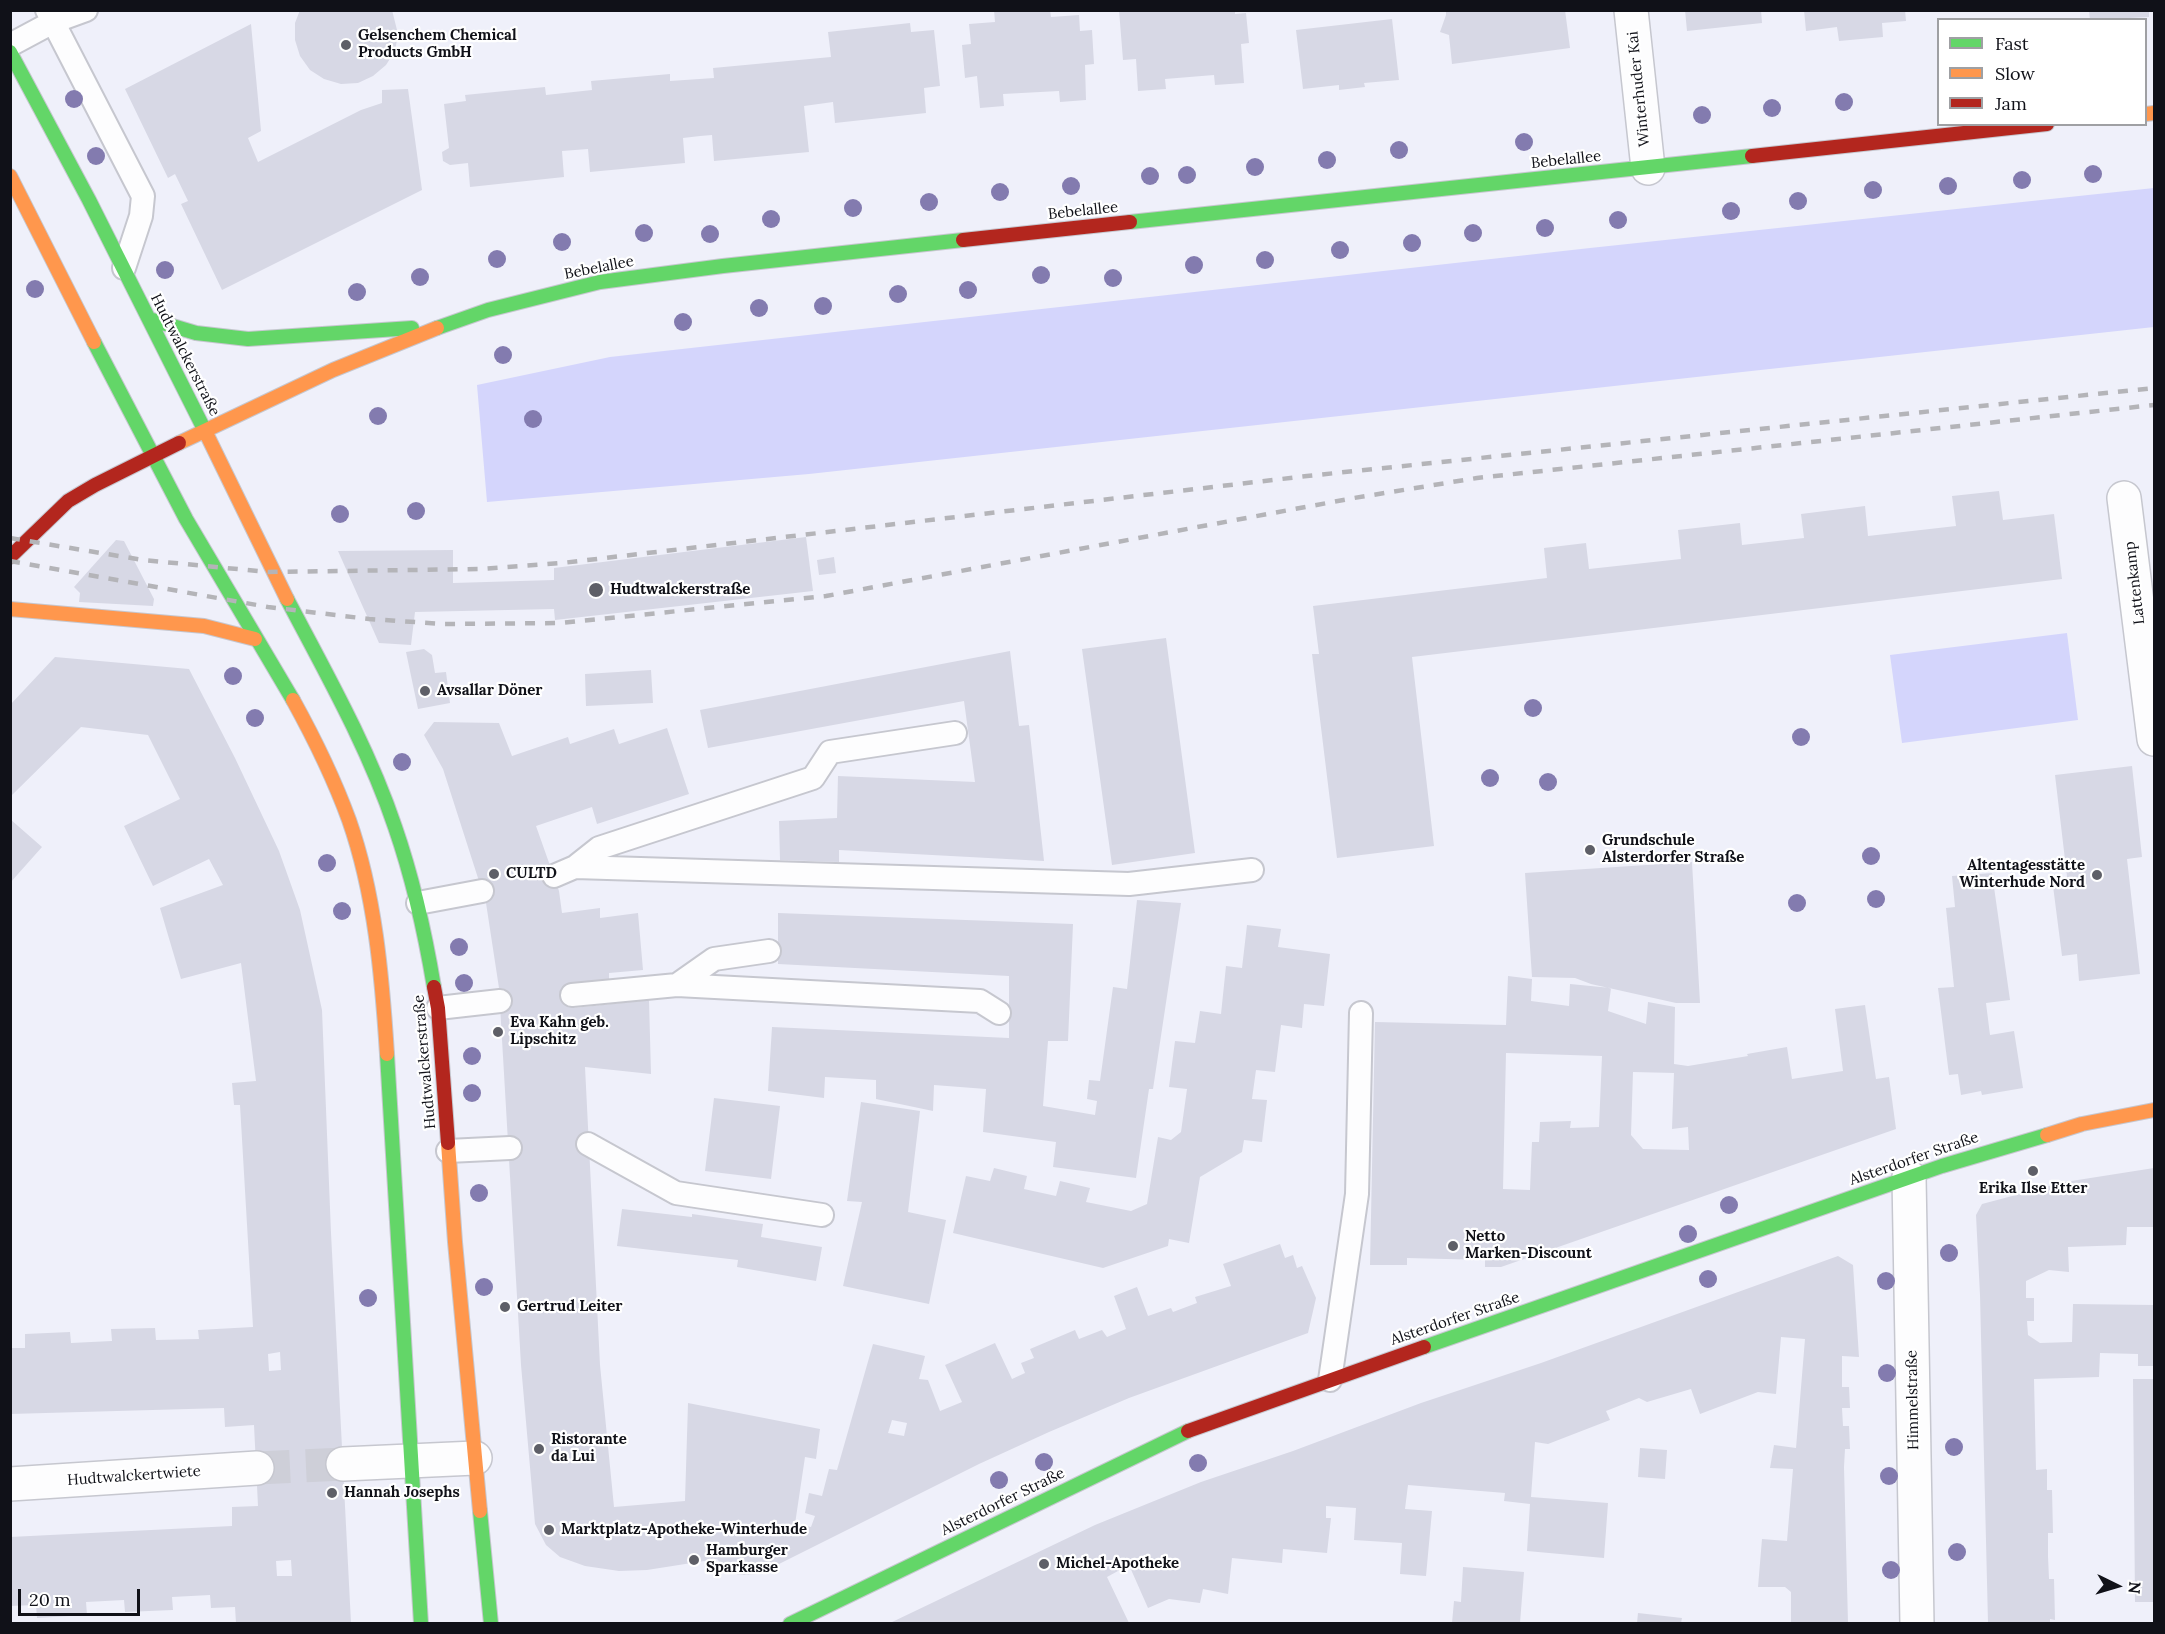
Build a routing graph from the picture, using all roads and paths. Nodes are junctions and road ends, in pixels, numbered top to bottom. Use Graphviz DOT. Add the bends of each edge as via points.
graph roads {
  1 [pos="86,10"];
  2 [pos="1630,10"];
  3 [pos="50,16"];
  4 [pos="10,45"];
  5 [pos="10,52"];
  6 [pos="2029,126"];
  7 [pos="1648,168"];
  8 [pos="10,176"];
  9 [pos="123,268"];
  10 [pos="149,319"];
  11 [pos="440,327"];
  12 [pos="205,430"];
  13 [pos="153,455"];
  14 [pos="2124,498"];
  15 [pos="10,557"];
  16 [pos="10,609"];
  17 [pos="255,639"];
  18 [pos="955,733"];
  19 [pos="2154,739"];
  20 [pos="575,867"];
  21 [pos="1252,870"];
  22 [pos="554,876"];
  23 [pos="482,891"];
  24 [pos="418,903"];
  25 [pos="770,951"];
  26 [pos="677,985"];
  27 [pos="572,995"];
  28 [pos="500,1001"];
  29 [pos="438,1008"];
  30 [pos="1361,1012"];
  31 [pos="999,1013"];
  32 [pos="2154,1110"];
  33 [pos="588,1144"];
  34 [pos="510,1148"];
  35 [pos="448,1151"];
  36 [pos="1909,1177"];
  37 [pos="822,1215"];
  38 [pos="1330,1380"];
  39 [pos="475,1458"];
  40 [pos="411,1462"];
  41 [pos="343,1464"];
  42 [pos="257,1468"];
  43 [pos="10,1484"];
  44 [pos="421,1623"];
  45 [pos="491,1623"];
  46 [pos="790,1623"];
  47 [pos="1917,1623"];
  1 -- 3 [label="lane"];
  2 -- 7 [label="street, Winterhuder Kai"];
  3 -- 4 [label="lane"];
  3 -- 9 [label="lane" via="143,196 141,216"];
  5 -- 9 [label="main road, Hudtwalckerstraße"];
  6 -- 7 [label="main road, Bebelallee"];
  7 -- 11 [label="main road, Bebelallee" via="600,282 488,310"];
  8 -- 13 [label="main road"];
  9 -- 10 [label="main road, Hudtwalckerstraße"];
  10 -- 11 [label="main road" via="196,333 248,339"];
  10 -- 12 [label="main road, Hudtwalckerstraße"];
  11 -- 12 [label="main road, Bebelallee" via="333,370"];
  12 -- 13 [label="main road, Bebelallee"];
  12 -- 24 [label="main road, Hudtwalckerstraße" via="371,766 395,826"];
  13 -- 15 [label="main road, Bebelallee" via="69,501"];
  13 -- 17 [label="main road"];
  14 -- 19 [label="street, Lattenkamp"];
  16 -- 17 [label="main road" via="204,626"];
  17 -- 40 [label="main road" via="296,705 332,780 363,866 384,1012"];
  18 -- 20 [label="lane" via="830,752 813,778 599,849"];
  20 -- 21 [label="lane" via="1129,884"];
  20 -- 22 [label="lane"];
  23 -- 24 [label="lane"];
  24 -- 29 [label="main road, Hudtwalckerstraße"];
  25 -- 26 [label="lane" via="714,959"];
  26 -- 27 [label="lane"];
  26 -- 31 [label="lane" via="980,1001"];
  28 -- 29 [label="lane"];
  29 -- 35 [label="main road, Hudtwalckerstraße"];
  30 -- 38 [label="lane" via="1358,1194"];
  32 -- 36 [label="main road, Alsterdorfer Straße" via="2082,1124"];
  33 -- 37 [label="lane" via="676,1193"];
  34 -- 35 [label="lane"];
  35 -- 39 [label="main road, Hudtwalckerstraße"];
  36 -- 38 [label="main road, Alsterdorfer Straße"];
  36 -- 47 [label="street, Himmelstraße"];
  38 -- 46 [label="main road, Alsterdorfer Straße" via="1178,1435"];
  39 -- 40 [label="street"];
  39 -- 45 [label="main road, Hudtwalckerstraße"];
  40 -- 41 [label="street"];
  40 -- 44 [label="main road"];
  42 -- 43 [label="street, Hudtwalckertwiete"];
}
